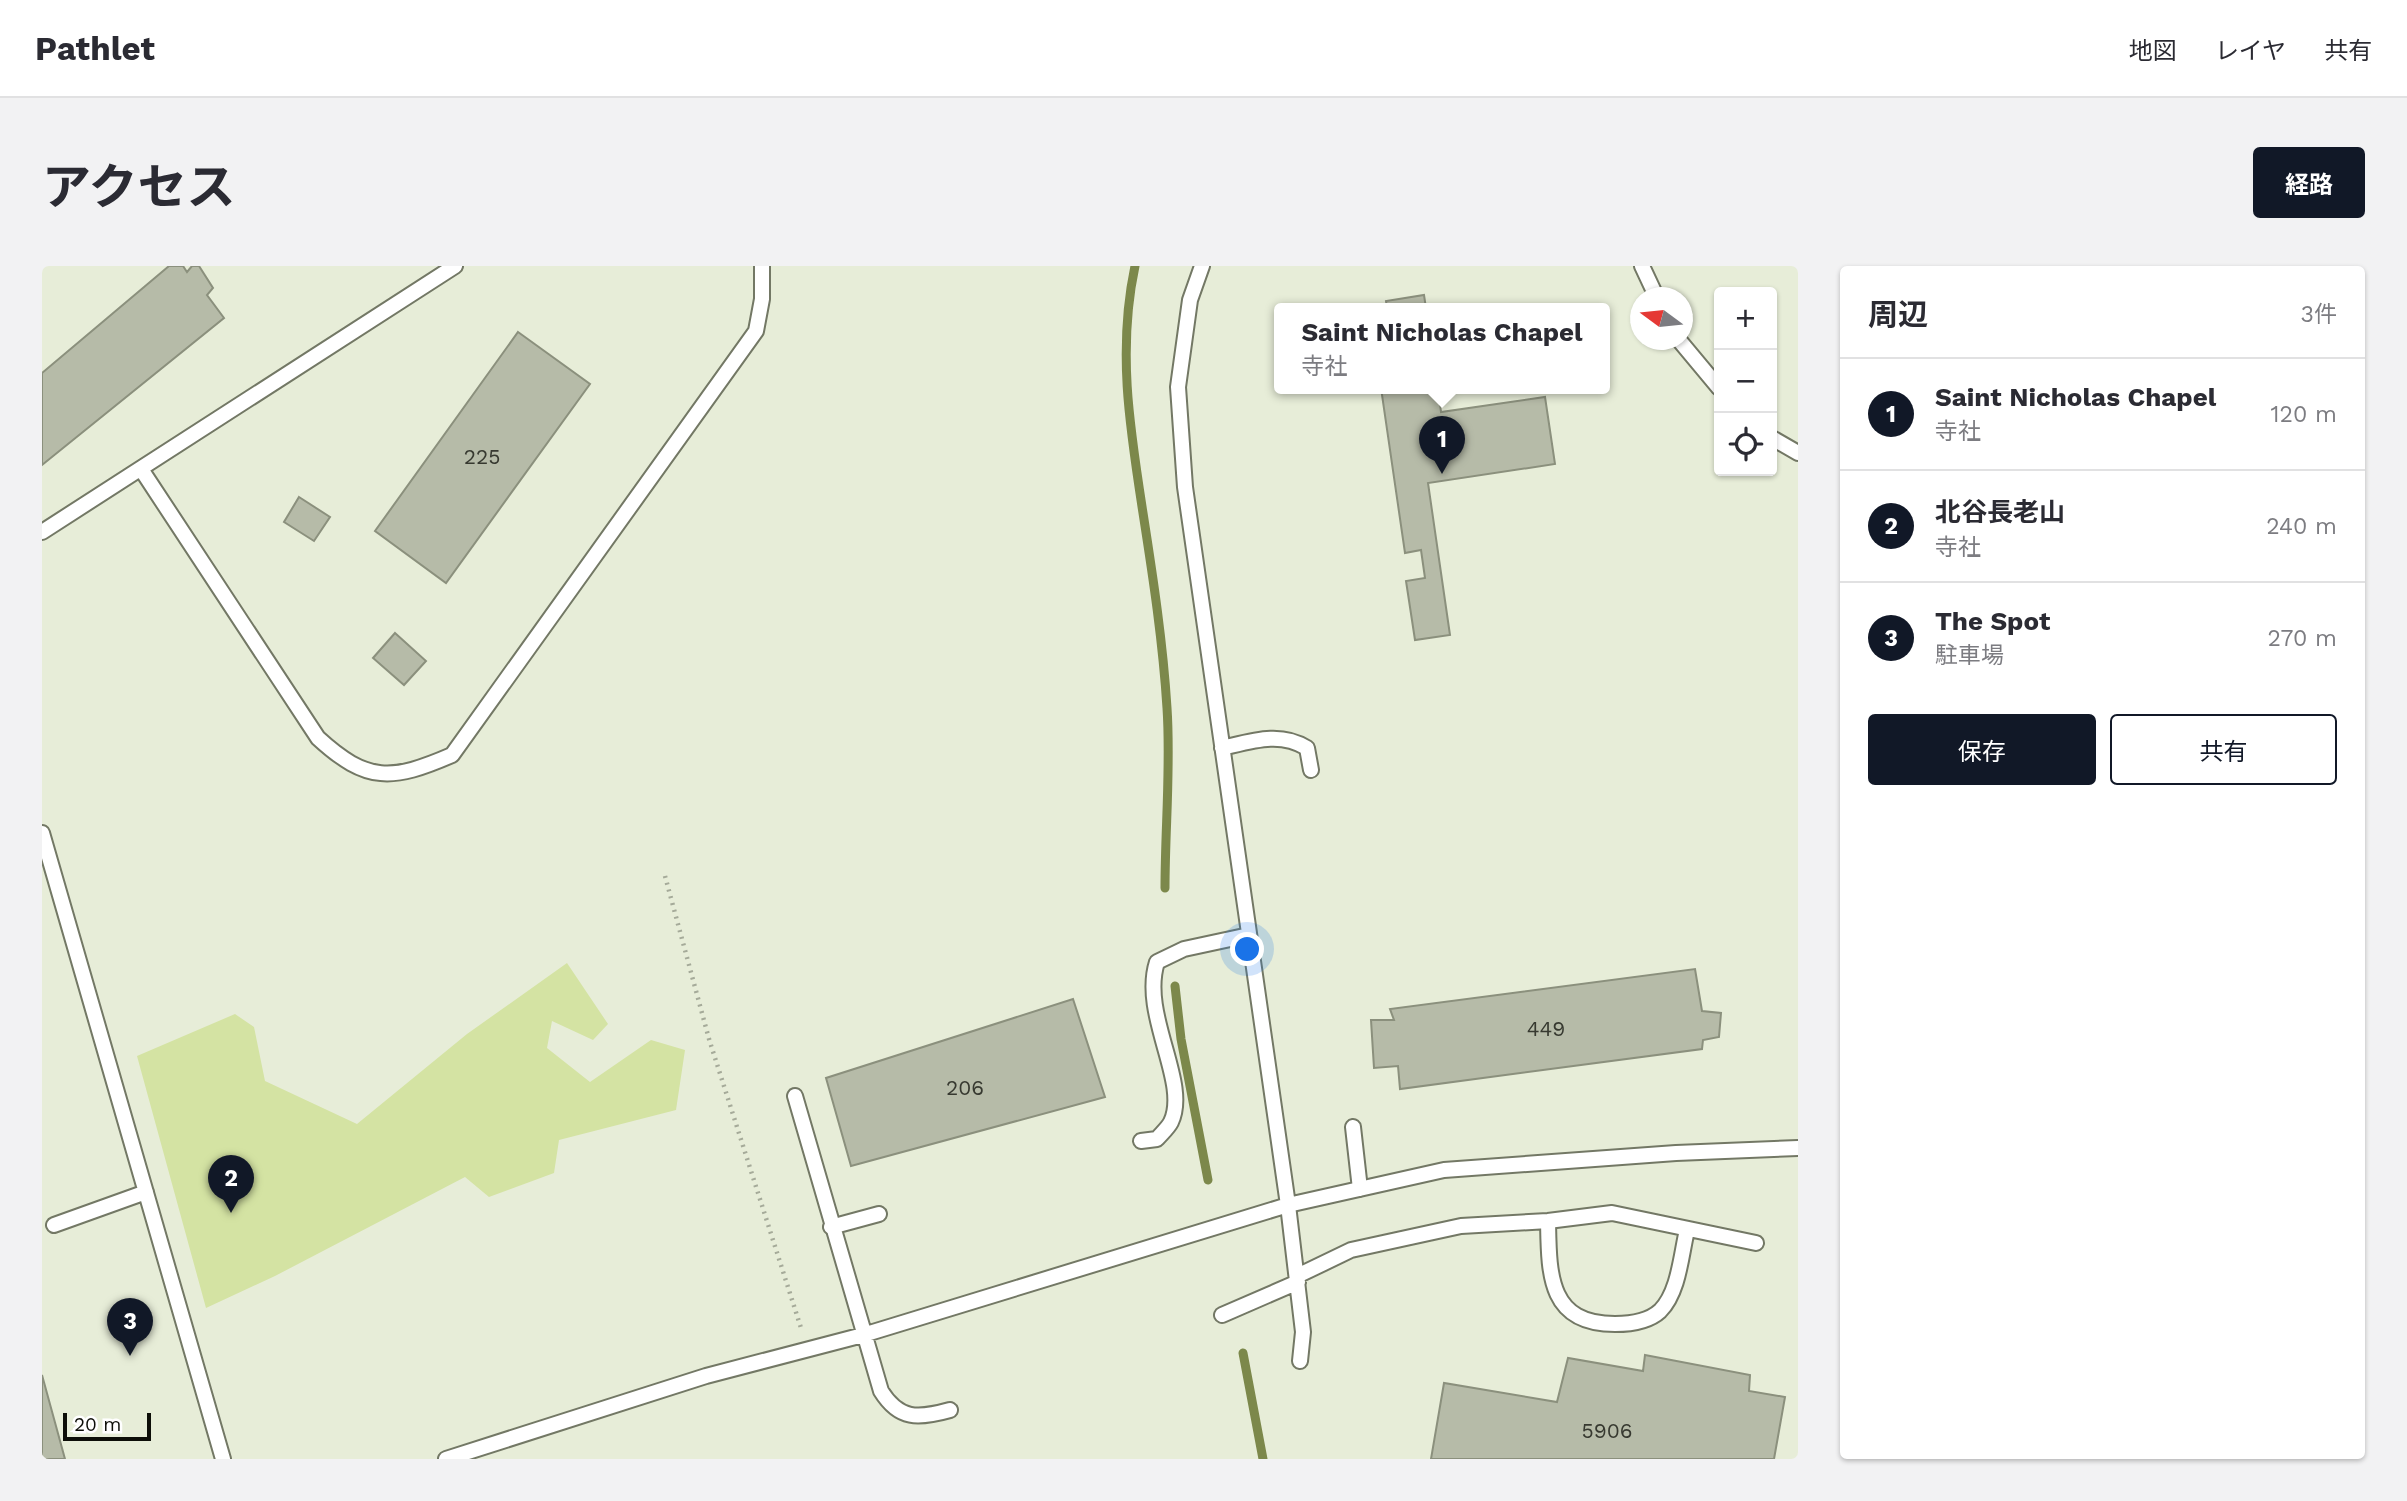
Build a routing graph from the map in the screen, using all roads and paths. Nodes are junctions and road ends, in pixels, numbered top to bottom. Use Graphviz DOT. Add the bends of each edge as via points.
graph roads {
  1 [pos="455,266"];
  2 [pos="762,266"];
  3 [pos="1202,266"];
  4 [pos="1642,266"];
  5 [pos="1652,287"];
  6 [pos="1687,350"];
  7 [pos="1714,382"];
  8 [pos="1777,441"];
  9 [pos="1798,453"];
  10 [pos="141,469"];
  11 [pos="42,532"];
  12 [pos="1223,748"];
  13 [pos="1311,769"];
  14 [pos="42,833"];
  15 [pos="665,876"];
  16 [pos="49,879"];
  17 [pos="1250,935"];
  18 [pos="795,1096"];
  19 [pos="1353,1126"];
  20 [pos="1141,1141"];
  21 [pos="1798,1148"];
  22 [pos="1360,1189"];
  23 [pos="146,1192"];
  24 [pos="1288,1205"];
  25 [pos="879,1214"];
  26 [pos="1548,1221"];
  27 [pos="54,1225"];
  28 [pos="831,1227"];
  29 [pos="1687,1230"];
  30 [pos="1756,1242"];
  31 [pos="1297,1279"];
  32 [pos="1222,1315"];
  33 [pos="801,1328"];
  34 [pos="863,1335"];
  35 [pos="1300,1361"];
  36 [pos="950,1410"];
  37 [pos="223,1459"];
  38 [pos="446,1459"];
  1 -- 10 [label="lane"];
  2 -- 10 [label="lane" via="756,331 452,755 428,766 404,773 360,770 318,738"];
  3 -- 12 [label="lane" via="1190,300 1178,387 1185,487"];
  4 -- 5 [label="lane"];
  6 -- 7 [label="lane"];
  8 -- 9 [label="lane"];
  10 -- 11 [label="lane"];
  12 -- 13 [label="lane" via="1271,737 1294,740 1307,748"];
  12 -- 17 [label="lane"];
  14 -- 16 [label="lane"];
  15 -- 33 [label="path" via="709,1039"];
  16 -- 23 [label="lane"];
  17 -- 20 [label="lane" via="1184,949 1157,962 1151,981 1155,1017 1176,1097 1171,1122 1157,1139"];
  17 -- 24 [label="lane"];
  18 -- 28 [label="lane"];
  19 -- 22 [label="lane"];
  21 -- 22 [label="lane" via="1444,1170"];
  22 -- 24 [label="lane"];
  23 -- 27 [label="lane"];
  23 -- 37 [label="lane"];
  24 -- 31 [label="lane"];
  24 -- 34 [label="lane"];
  25 -- 28 [label="lane"];
  26 -- 29 [label="lane" via="1612,1213"];
  26 -- 29 [label="lane" via="1552,1280 1563,1308 1602,1324 1633,1324 1660,1311 1674,1286"];
  26 -- 31 [label="lane" via="1461,1226 1351,1250"];
  28 -- 34 [label="lane"];
  29 -- 30 [label="lane"];
  31 -- 32 [label="lane"];
  31 -- 35 [label="lane" via="1303,1332"];
  34 -- 36 [label="lane" via="881,1391 892,1408 930,1416"];
  34 -- 38 [label="lane" via="706,1377"];
}
